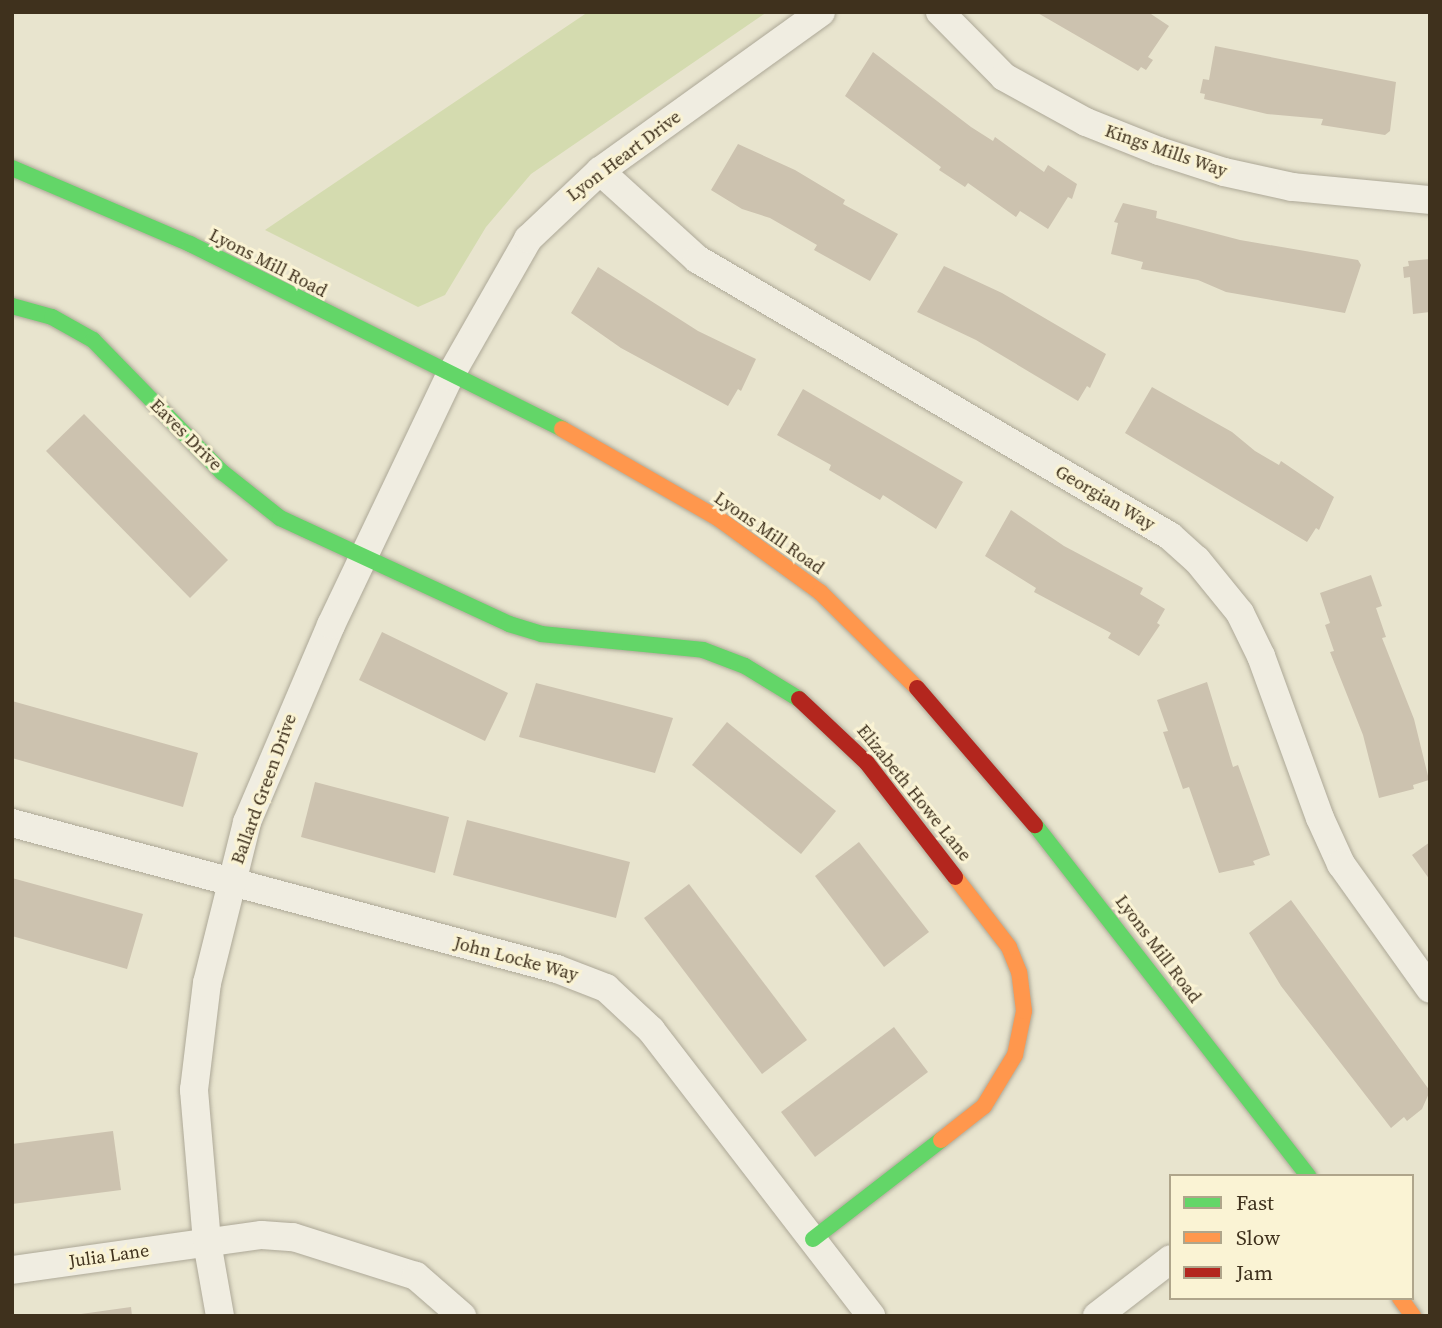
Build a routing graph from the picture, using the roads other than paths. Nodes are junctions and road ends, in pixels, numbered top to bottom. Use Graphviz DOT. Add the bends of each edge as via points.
graph roads {
  1 [pos="821,12"];
  2 [pos="940,12"];
  3 [pos="12,167"];
  4 [pos="600,170"];
  5 [pos="1430,200"];
  6 [pos="12,306"];
  7 [pos="450,376"];
  8 [pos="366,557"];
  9 [pos="12,823"];
  10 [pos="230,882"];
  11 [pos="1430,989"];
  12 [pos="1296,1172"];
  13 [pos="813,1239"];
  14 [pos="207,1242"];
  15 [pos="1169,1261"];
  16 [pos="12,1270"];
  17 [pos="1401,1300"];
  18 [pos="220,1316"];
  19 [pos="462,1316"];
  20 [pos="871,1316"];
  21 [pos="1097,1316"];
  22 [pos="1413,1316"];
  1 -- 4 [label="street, Lyon Heart Drive"];
  2 -- 5 [label="street, Kings Mills Way" via="1004,76 1086,122 1159,151 1292,187"];
  3 -- 7 [label="main road, Lyons Mill Road" via="190,244"];
  4 -- 7 [label="street, Lyon Heart Drive" via="528,240"];
  4 -- 11 [label="street, Georgian Way" via="696,259 1170,536 1197,560 1240,613 1261,656 1341,863"];
  6 -- 8 [label="main road, Eaves Drive" via="52,317 93,340 254,500 280,518"];
  7 -- 8 [label="street, Ballard Green Drive"];
  7 -- 12 [label="main road, Lyons Mill Road" via="648,475 809,584 856,625 996,774"];
  8 -- 10 [label="street, Ballard Green Drive" via="281,737"];
  8 -- 13 [label="main road, Elizabeth Howe Lane" via="472,610 530,631 703,650 778,684 839,732 867,763 1009,947 1019,972 1024,1011 1015,1055 1002,1081 984,1106 956,1131"];
  9 -- 10 [label="street"];
  10 -- 13 [label="street, John Locke Way" via="557,969 606,988 651,1030"];
  10 -- 14 [label="street, Ballard Green Drive" via="207,983 194,1090"];
  13 -- 20 [label="street, John Locke Way"];
  14 -- 16 [label="street, Julia Lane"];
  14 -- 18 [label="street, Ballard Green Drive"];
  14 -- 19 [label="street, Julia Lane" via="262,1235 315,1243 416,1276"];
  15 -- 21 [label="street"];
  17 -- 22 [label="main road"];
}
